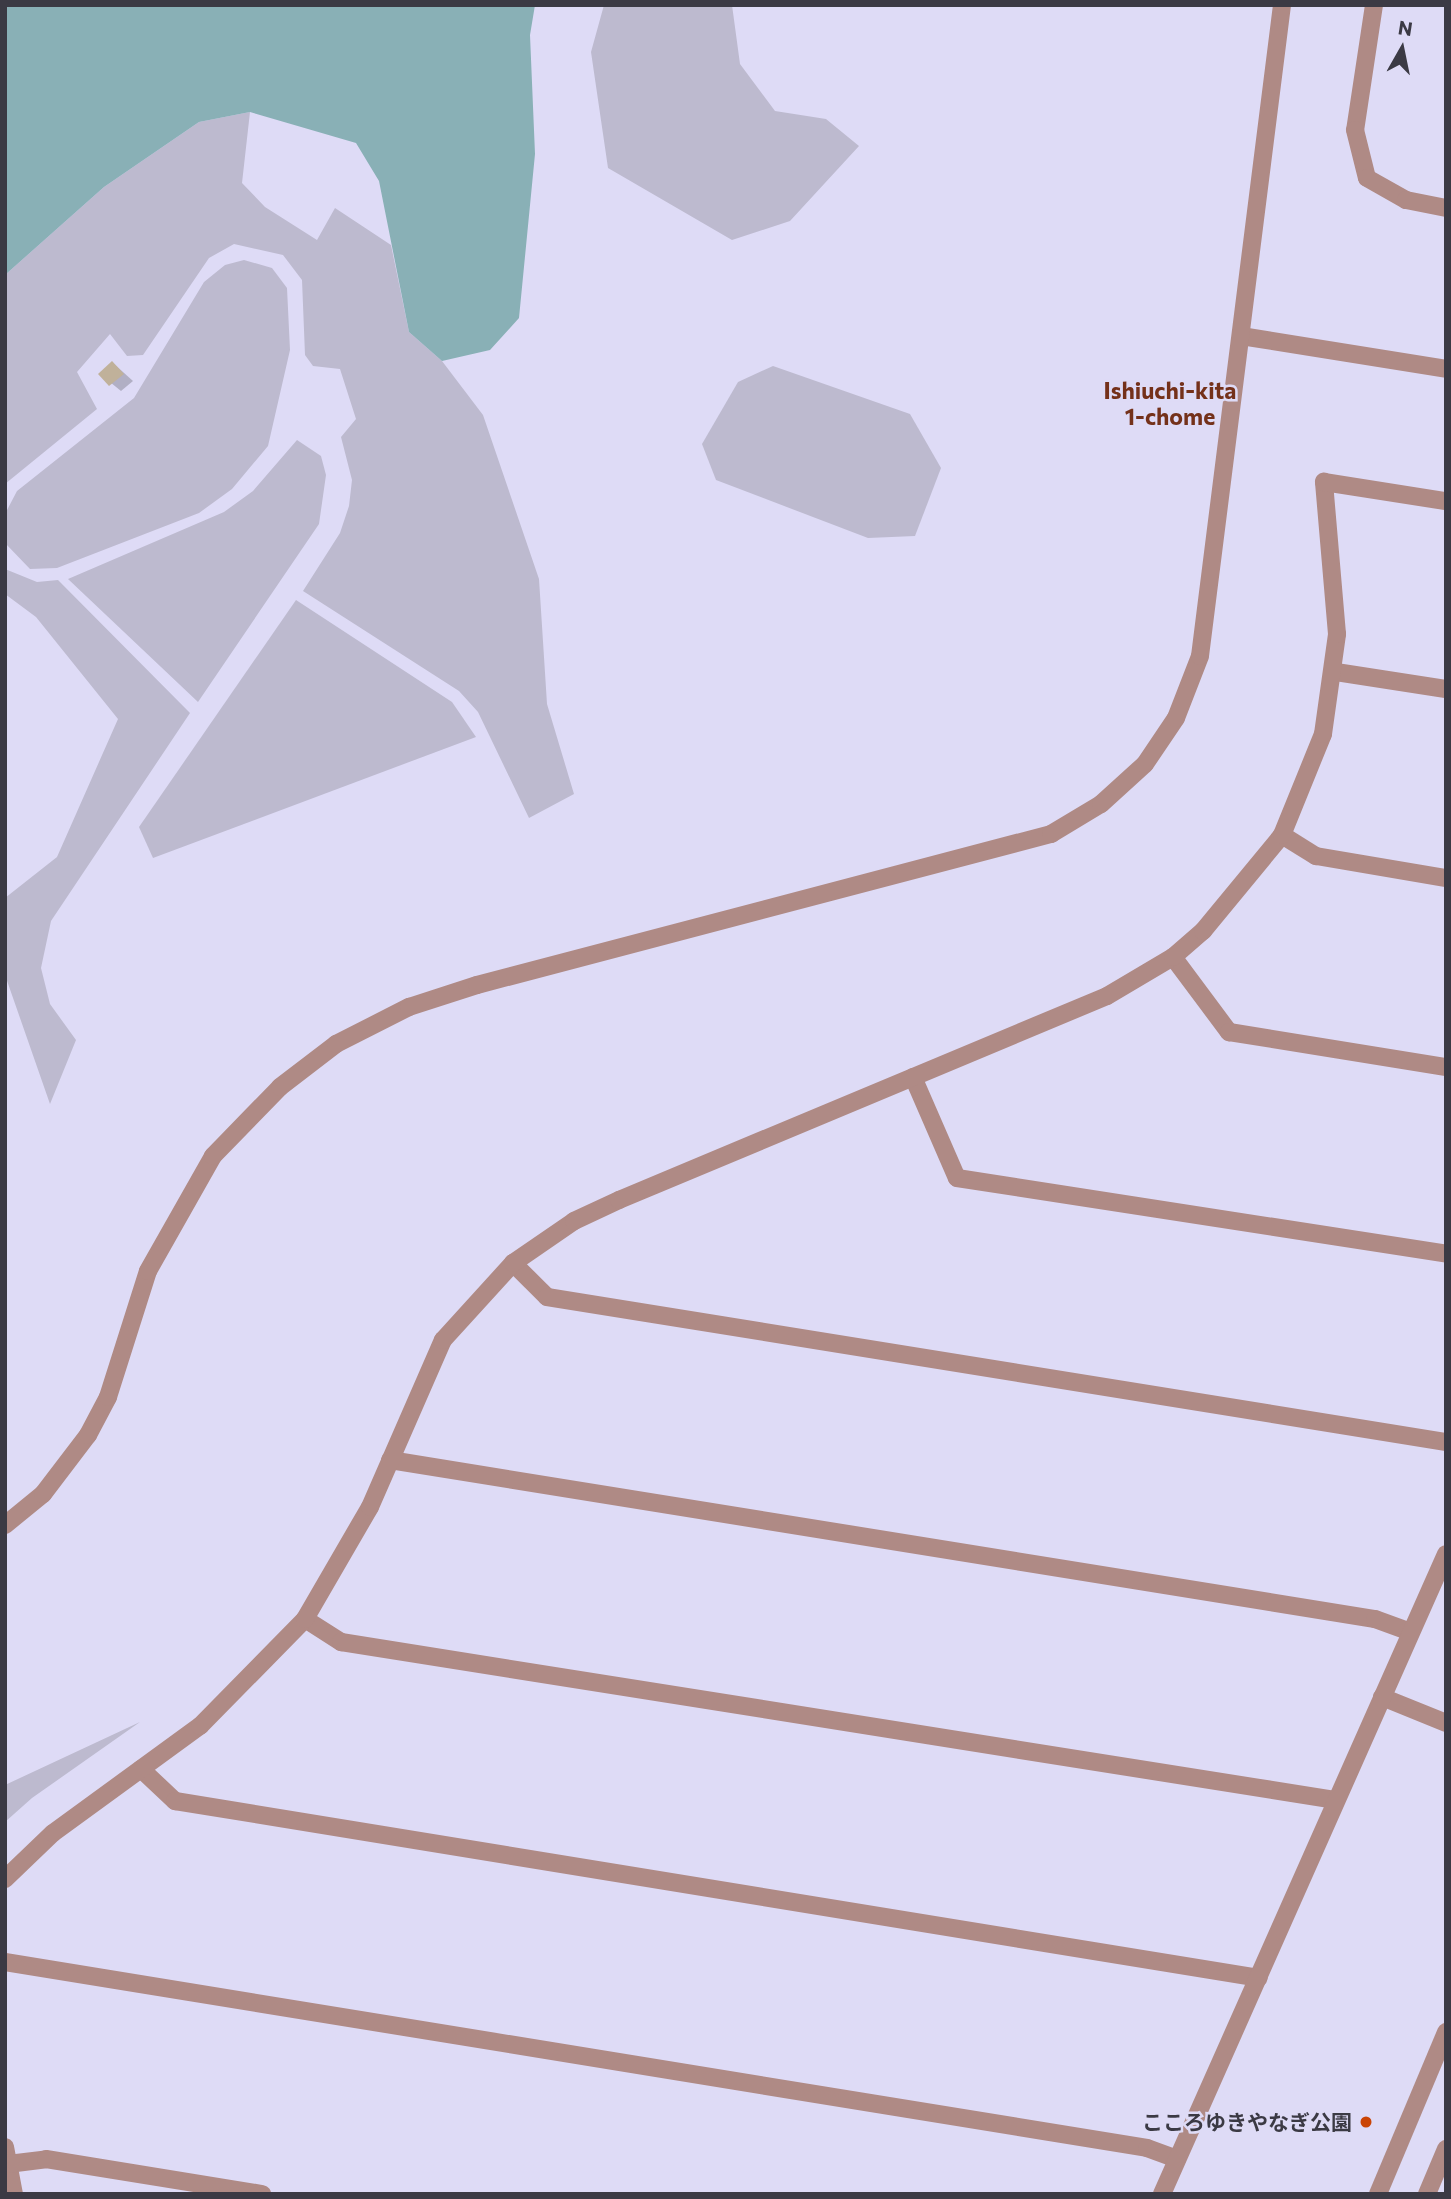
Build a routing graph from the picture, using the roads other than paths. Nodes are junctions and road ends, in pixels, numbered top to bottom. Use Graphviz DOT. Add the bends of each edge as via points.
graph roads {
  1 [pos="1282,5"];
  2 [pos="1374,5"];
  3 [pos="1446,208"];
  4 [pos="1241,336"];
  5 [pos="1446,369"];
  6 [pos="1446,501"];
  7 [pos="1336,672"];
  8 [pos="1446,689"];
  9 [pos="1282,835"];
  10 [pos="1446,878"];
  11 [pos="1173,957"];
  12 [pos="1446,1067"];
  13 [pos="914,1077"];
  14 [pos="1446,1254"];
  15 [pos="513,1263"];
  16 [pos="1446,1442"];
  17 [pos="390,1460"];
  18 [pos="5,1525"];
  19 [pos="1446,1554"];
  20 [pos="305,1619"];
  21 [pos="1412,1632"];
  22 [pos="1382,1697"];
  23 [pos="1446,1723"];
  24 [pos="141,1769"];
  25 [pos="1335,1800"];
  26 [pos="5,1879"];
  27 [pos="5,1962"];
  28 [pos="1259,1978"];
  29 [pos="1446,2032"];
  30 [pos="1446,2149"];
  31 [pos="7,2156"];
  32 [pos="1177,2159"];
  33 [pos="14,2194"];
  34 [pos="262,2194"];
  35 [pos="1162,2194"];
  36 [pos="1378,2194"];
  37 [pos="1427,2194"];
  1 -- 4 [label="street"];
  2 -- 3 [label="street" via="1355,130 1367,178 1406,200"];
  4 -- 5 [label="street"];
  4 -- 18 [label="street" via="1200,656 1176,718 1125,785 1076,822 1024,844 477,985 409,1007 336,1044 280,1087 213,1156 148,1271 108,1397 88,1435 43,1494"];
  6 -- 7 [label="street" via="1324,482"];
  7 -- 8 [label="street"];
  7 -- 9 [label="street" via="1324,734"];
  9 -- 10 [label="street" via="1316,856"];
  9 -- 11 [label="street" via="1234,901"];
  11 -- 12 [label="street" via="1229,1032"];
  11 -- 13 [label="street" via="1107,996"];
  13 -- 14 [label="street" via="957,1178"];
  13 -- 15 [label="street" via="574,1221"];
  15 -- 16 [label="street" via="547,1297"];
  15 -- 17 [label="street" via="443,1340"];
  17 -- 20 [label="street" via="346,1553"];
  17 -- 21 [label="street" via="1375,1619"];
  19 -- 21 [label="street"];
  20 -- 24 [label="street" via="240,1690"];
  20 -- 25 [label="street" via="341,1642"];
  21 -- 22 [label="street"];
  22 -- 23 [label="street"];
  22 -- 25 [label="street"];
  24 -- 26 [label="street" via="22,1857"];
  24 -- 28 [label="street" via="175,1801"];
  25 -- 28 [label="street"];
  27 -- 32 [label="street" via="1147,2148"];
  28 -- 32 [label="street"];
  29 -- 36 [label="street"];
  30 -- 37 [label="street"];
  31 -- 33 [label="street"];
  31 -- 34 [label="street"];
  32 -- 35 [label="street"];
}
